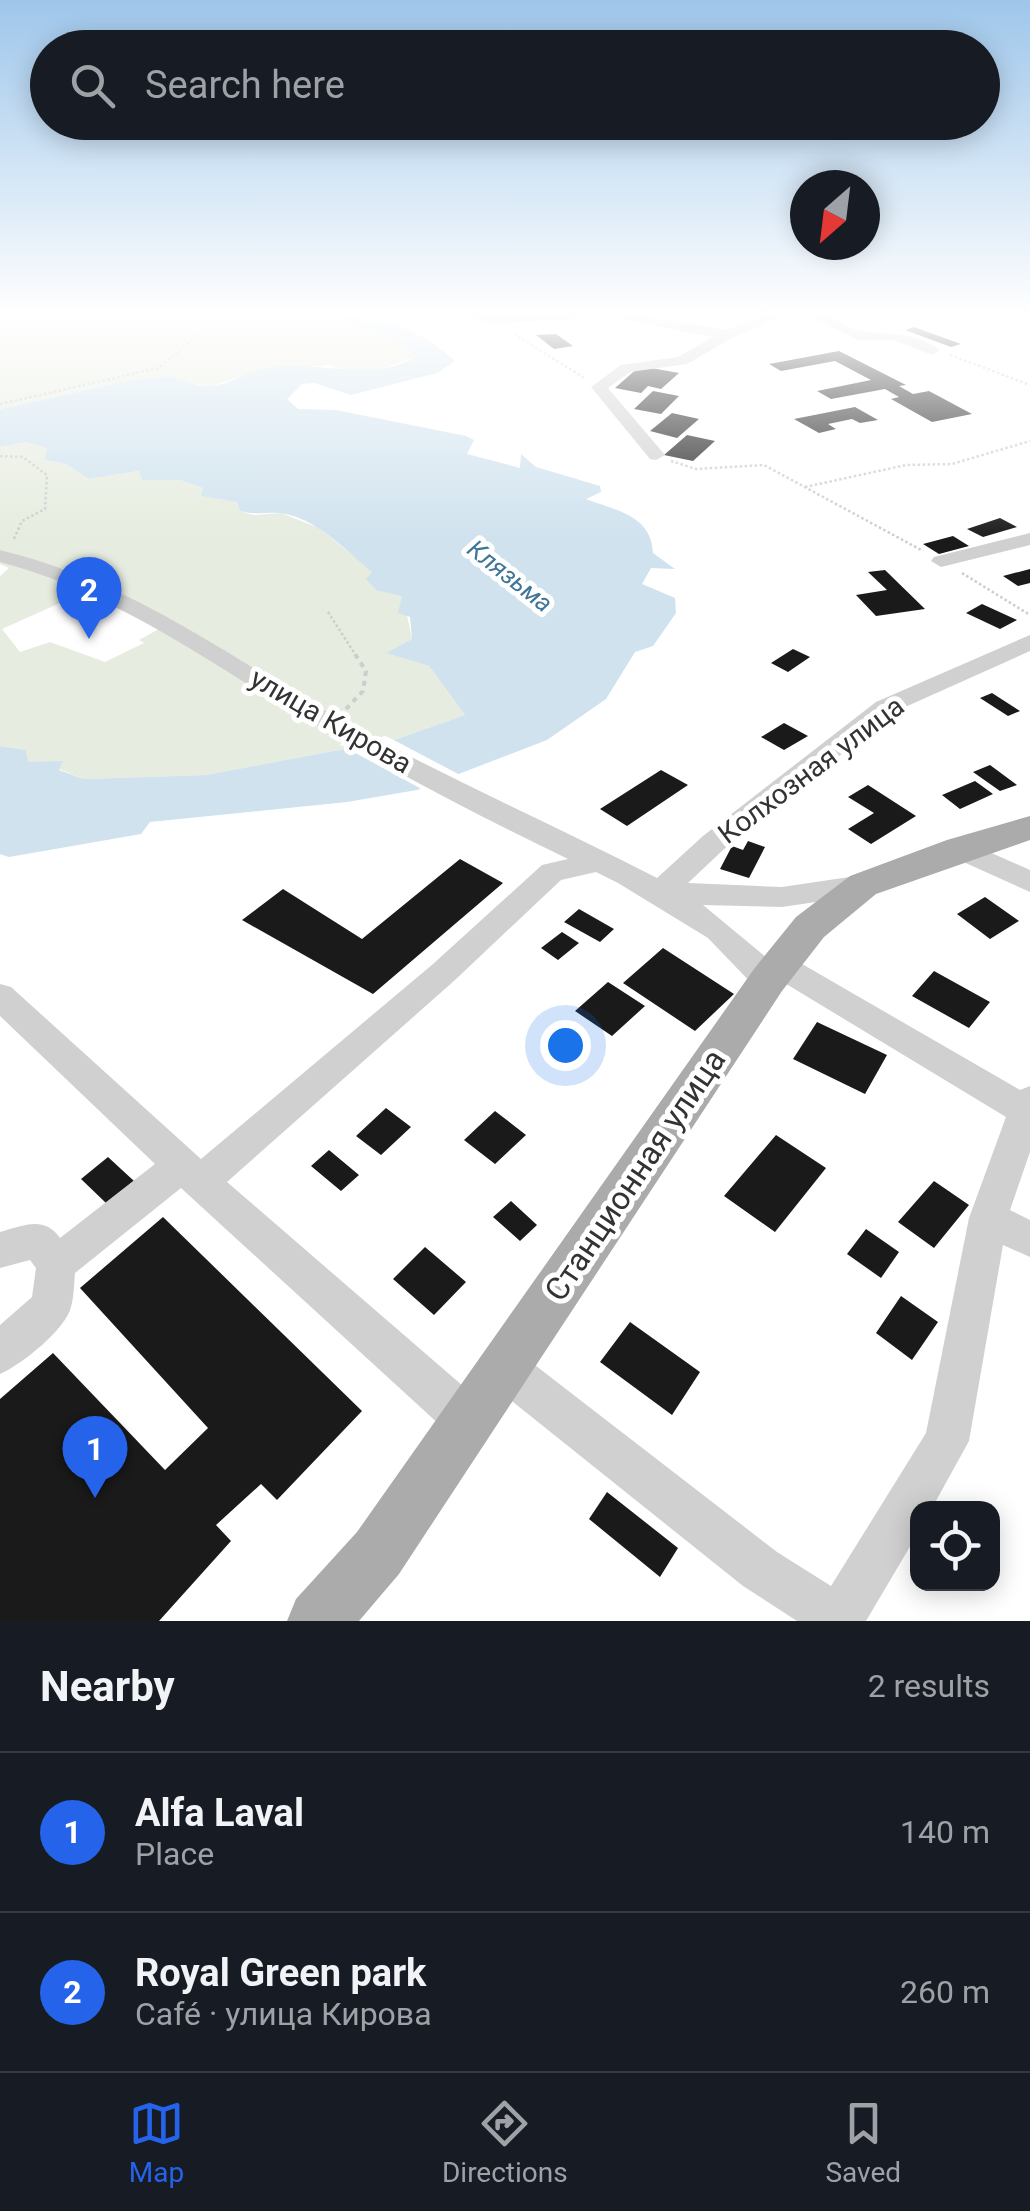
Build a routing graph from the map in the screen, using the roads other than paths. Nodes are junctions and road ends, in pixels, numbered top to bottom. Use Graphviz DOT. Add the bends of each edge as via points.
graph roads {
  1 [pos="600,389"];
  2 [pos="656,456"];
  3 [pos="1030,539"];
  4 [pos="6,550"];
  5 [pos="941,561"];
  6 [pos="1030,642"];
  7 [pos="1030,828"];
  8 [pos="960,849"];
  9 [pos="598,862"];
  10 [pos="1030,882"];
  11 [pos="863,885"];
  12 [pos="660,893"];
  13 [pos="773,973"];
  14 [pos="0,996"];
  15 [pos="1029,1108"];
  16 [pos="190,1173"];
  17 [pos="988,1218"];
  18 [pos="1030,1239"];
  19 [pos="0,1250"];
  20 [pos="56,1264"];
  21 [pos="0,1353"];
  22 [pos="503,1367"];
  23 [pos="469,1421"];
  24 [pos="840,1620"];
  25 [pos="318,1621"];
  1 -- 2 [label="street"];
  3 -- 5 [label="street"];
  4 -- 9 [label="street, улица Кирова" via="97,587 330,724"];
  6 -- 12 [label="street, Колхозная улица" via="886,708 712,843"];
  7 -- 8 [label="main road, Станционная улица"];
  8 -- 10 [label="street"];
  8 -- 11 [label="main road, Станционная улица"];
  9 -- 12 [label="street, улица Кирова"];
  9 -- 16 [label="street" via="552,872 444,972"];
  11 -- 12 [label="street" via="782,897"];
  11 -- 13 [label="main road, Станционная улица" via="810,927"];
  12 -- 13 [label="street, улица Кирова" via="728,935"];
  13 -- 15 [label="street, улица Кирова"];
  13 -- 22 [label="main road, Станционная улица"];
  14 -- 16 [label="street"];
  15 -- 17 [label="street"];
  16 -- 20 [label="street"];
  16 -- 23 [label="street"];
  17 -- 18 [label="street"];
  17 -- 24 [label="street" via="947,1441"];
  19 -- 20 [label="street" via="39,1240"];
  20 -- 21 [label="street" via="51,1308"];
  22 -- 23 [label="main road, Станционная улица"];
  22 -- 24 [label="street" via="760,1569"];
  23 -- 25 [label="main road, Станционная улица" via="378,1553"];
}
